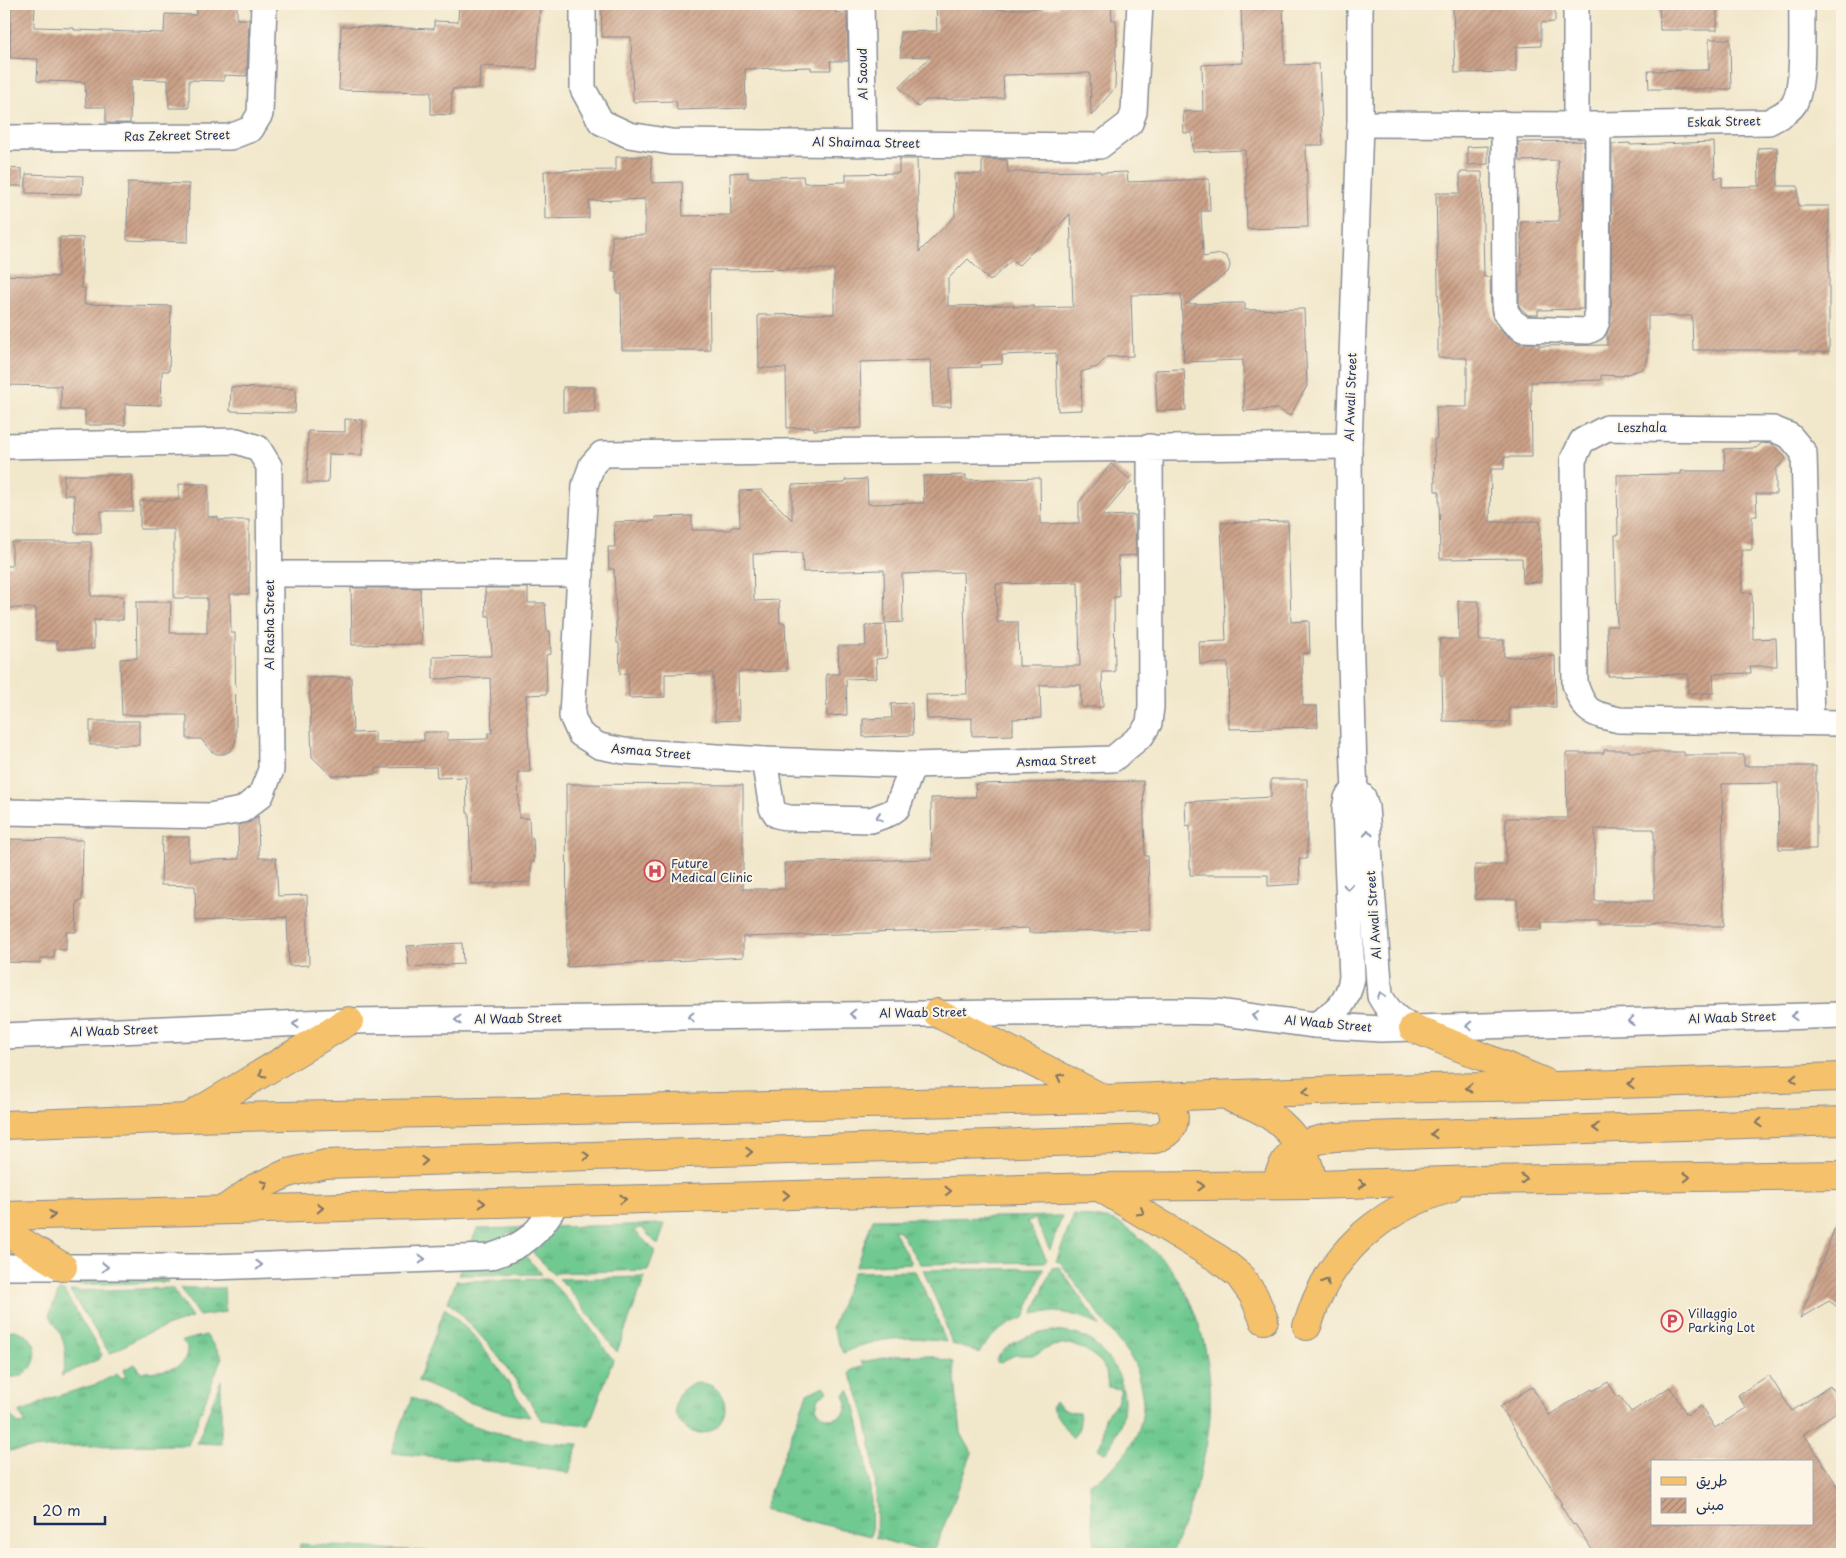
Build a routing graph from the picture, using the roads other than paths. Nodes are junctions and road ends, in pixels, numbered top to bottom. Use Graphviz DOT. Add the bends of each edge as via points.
graph roads {
  1 [pos="264,4"];
  2 [pos="583,4"];
  3 [pos="861,4"];
  4 [pos="1140,4"];
  5 [pos="1360,4"];
  6 [pos="1576,4"];
  7 [pos="1802,4"];
  8 [pos="1360,124"];
  9 [pos="1504,124"];
  10 [pos="1587,124"];
  11 [pos="4,138"];
  12 [pos="864,143"];
  13 [pos="4,446"];
  14 [pos="1349,446"];
  15 [pos="1150,447"];
  16 [pos="270,574"];
  17 [pos="581,574"];
  18 [pos="1811,722"];
  19 [pos="1842,723"];
  20 [pos="764,760"];
  21 [pos="913,765"];
  22 [pos="1355,790"];
  23 [pos="4,812"];
  24 [pos="937,1013"];
  25 [pos="1842,1015"];
  26 [pos="349,1021"];
  27 [pos="1315,1025"];
  28 [pos="1413,1028"];
  29 [pos="4,1036"];
  30 [pos="1842,1077"];
  31 [pos="1554,1086"];
  32 [pos="1223,1096"];
  33 [pos="1166,1097"];
  34 [pos="1104,1099"];
  35 [pos="188,1118"];
  36 [pos="1842,1120"];
  37 [pos="4,1125"];
  38 [pos="1299,1146"];
  39 [pos="1842,1175"];
  40 [pos="1480,1180"];
  41 [pos="1274,1185"];
  42 [pos="1313,1186"];
  43 [pos="1099,1187"];
  44 [pos="557,1201"];
  45 [pos="224,1210"];
  46 [pos="4,1216"];
  47 [pos="4,1231"];
  48 [pos="4,1267"];
  49 [pos="63,1267"];
  50 [pos="1264,1320"];
  51 [pos="1307,1326"];
  1 -- 11 [label="street, Ras Zekreet Street" via="260,114 251,129 230,137"];
  2 -- 12 [label="street, Al Shaimaa Street" via="583,89 601,122 629,135 671,142"];
  3 -- 12 [label="street, Al Saoud"];
  4 -- 12 [label="street, Al Shaimaa Street" via="1134,112 1130,123 1100,146"];
  5 -- 8 [label="street, Al Awali Street"];
  6 -- 10 [label="street"];
  7 -- 10 [label="street, Eskak Street" via="1800,87 1793,105 1769,122"];
  8 -- 9 [label="street, Eskak Street"];
  8 -- 14 [label="street, Al Awali Street"];
  9 -- 10 [label="street, Eskak Street"];
  9 -- 10 [label="street" via="1505,311 1523,330 1588,332 1597,321"];
  13 -- 16 [label="street, Al Rasha Street" via="237,441 258,448 269,466"];
  14 -- 15 [label="street, Asmaa Street"];
  14 -- 22 [label="street, Al Awali Street"];
  15 -- 17 [label="street, Asmaa Street" via="602,454 592,465 585,485"];
  15 -- 21 [label="street, Asmaa Street" via="1151,707 1149,723 1142,735 1113,759"];
  16 -- 17 [label="street"];
  16 -- 23 [label="street, Al Rasha Street" via="271,770 261,795 242,810 209,816"];
  17 -- 20 [label="street, Asmaa Street" via="572,716 580,734 599,746 624,751"];
  18 -- 18 [label="street, Leszhala" via="1619,720 1596,714 1582,703 1575,684 1573,460 1582,441 1607,428 1773,429 1790,436 1804,453"];
  18 -- 19 [label="street, Leszhala"];
  20 -- 21 [label="street, Asmaa Street"];
  21 -- 20 [label="street, one-way" via="897,808 890,813 871,820 789,818 777,815 772,808"];
  22 -- 27 [label="street, Al Awali Street, one-way" via="1347,798 1345,809 1352,978 1349,994 1341,1007"];
  28 -- 22 [label="street, Al Awali Street, one-way" via="1399,1021 1380,996 1366,807 1363,797"];
  24 -- 26 [label="street, Al Waab Street, one-way"];
  27 -- 24 [label="street, Al Waab Street, one-way" via="1218,1012"];
  34 -- 24 [label="main road, one-way"];
  25 -- 28 [label="street, Al Waab Street, one-way"];
  26 -- 29 [label="street, Al Waab Street, one-way"];
  26 -- 35 [label="main road, one-way"];
  27 -- 28 [label="street, Al Waab Street"];
  28 -- 31 [label="main road"];
  30 -- 31 [label="main road, one-way"];
  31 -- 32 [label="main road, one-way" via="1369,1089"];
  32 -- 33 [label="main road"];
  32 -- 38 [label="main road" via="1259,1108 1288,1131"];
  33 -- 34 [label="main road"];
  45 -- 33 [label="main road, one-way" via="254,1188 288,1173 325,1164 1155,1139 1172,1128 1173,1108"];
  34 -- 35 [label="main road"];
  35 -- 37 [label="main road"];
  36 -- 38 [label="main road, one-way" via="1352,1136"];
  38 -- 41 [label="main road" via="1280,1169"];
  38 -- 42 [label="main road" via="1306,1158"];
  40 -- 39 [label="main road, one-way"];
  42 -- 40 [label="main road, one-way"];
  51 -- 40 [label="main road, one-way" via="1333,1270 1352,1245 1375,1224 1425,1196"];
  41 -- 42 [label="main road"];
  43 -- 41 [label="main road, one-way"];
  44 -- 43 [label="main road, one-way"];
  43 -- 50 [label="main road, one-way" via="1219,1259 1239,1275 1254,1296"];
  45 -- 44 [label="main road, one-way"];
  49 -- 44 [label="street, one-way" via="210,1267 489,1257 511,1250 530,1238 546,1221"];
  46 -- 45 [label="main road, one-way"];
  47 -- 49 [label="main road"];
  48 -- 49 [label="street"];
}
